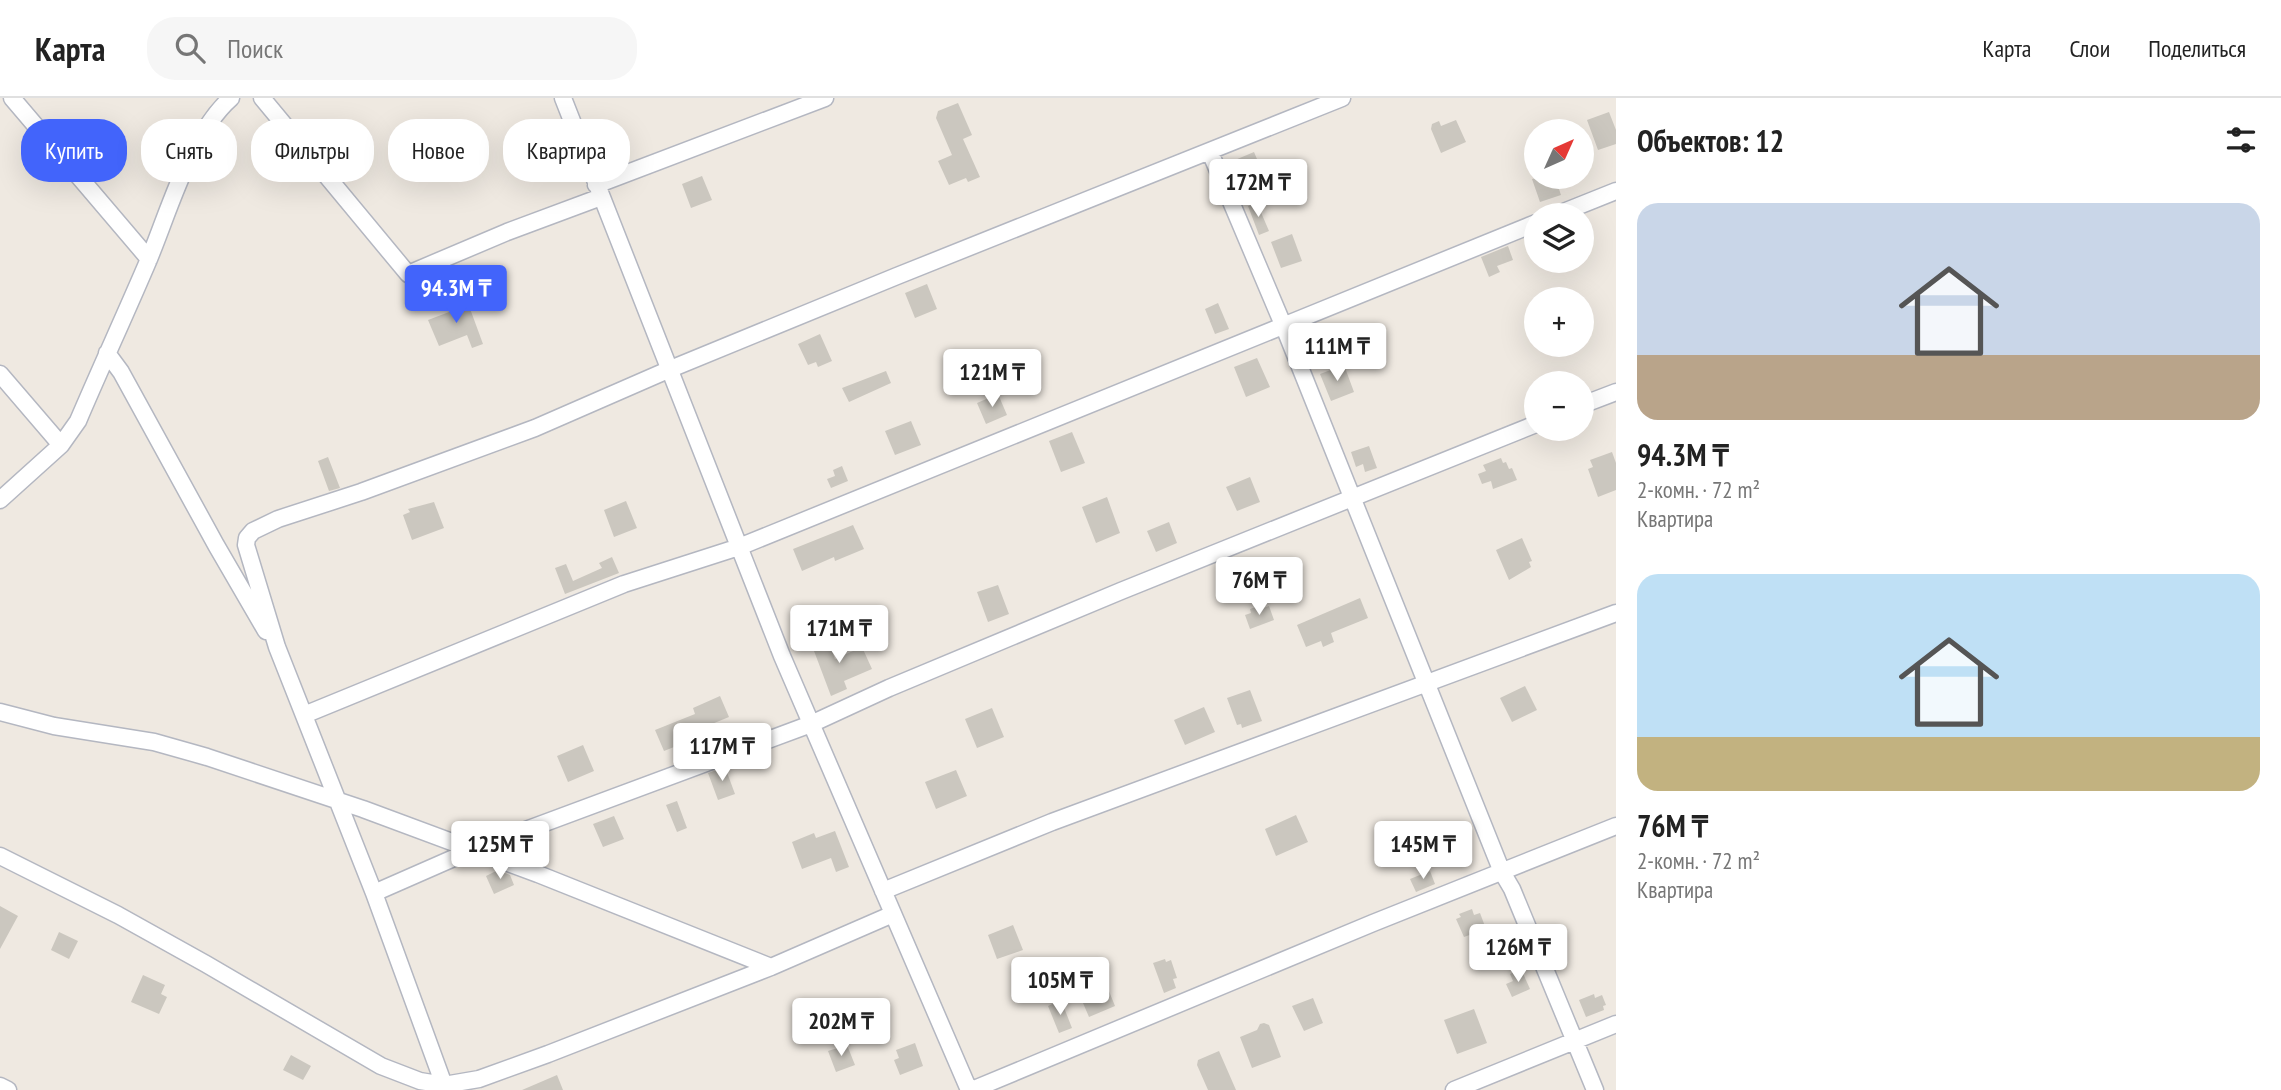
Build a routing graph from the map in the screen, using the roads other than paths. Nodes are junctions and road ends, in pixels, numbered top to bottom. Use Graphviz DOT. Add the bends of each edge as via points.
graph roads {
  1 [pos="12,98"];
  2 [pos="231,98"];
  3 [pos="262,98"];
  4 [pos="563,98"];
  5 [pos="825,98"];
  6 [pos="1342,98"];
  7 [pos="1210,152"];
  8 [pos="599,191"];
  9 [pos="1616,191"];
  10 [pos="1586,203"];
  11 [pos="1524,228"];
  12 [pos="149,259"];
  13 [pos="1284,327"];
  14 [pos="107,353"];
  15 [pos="668,370"];
  16 [pos="0,374"];
  17 [pos="1616,392"];
  18 [pos="1594,400"];
  19 [pos="1524,429"];
  20 [pos="61,445"];
  21 [pos="1352,499"];
  22 [pos="0,500"];
  23 [pos="739,547"];
  24 [pos="1616,613"];
  25 [pos="277,647"];
  26 [pos="1426,684"];
  27 [pos="0,712"];
  28 [pos="304,715"];
  29 [pos="811,724"];
  30 [pos="338,801"];
  31 [pos="1616,826"];
  32 [pos="472,850"];
  33 [pos="0,856"];
  34 [pos="1502,872"];
  35 [pos="883,891"];
  36 [pos="374,893"];
  37 [pos="893,914"];
  38 [pos="771,967"];
  39 [pos="1616,1024"];
  40 [pos="1575,1042"];
  41 [pos="444,1085"];
  42 [pos="0,1086"];
  43 [pos="8,1090"];
  44 [pos="970,1090"];
  45 [pos="1454,1090"];
  46 [pos="1595,1090"];
  1 -- 12 [label="street"];
  2 -- 12 [label="street" via="219,108 187,165"];
  3 -- 8 [label="street" via="408,274"];
  4 -- 8 [label="street"];
  5 -- 8 [label="street"];
  6 -- 7 [label="street"];
  7 -- 13 [label="street"];
  7 -- 15 [label="street"];
  8 -- 15 [label="street"];
  9 -- 10 [label="street"];
  11 -- 13 [label="street"];
  12 -- 14 [label="street"];
  13 -- 21 [label="street"];
  13 -- 23 [label="street"];
  14 -- 20 [label="street" via="78,421"];
  14 -- 25 [label="street"];
  15 -- 23 [label="street"];
  15 -- 25 [label="street" via="536,428 253,531 246,545"];
  16 -- 20 [label="street"];
  17 -- 18 [label="street"];
  19 -- 21 [label="street"];
  20 -- 22 [label="street"];
  21 -- 26 [label="street"];
  21 -- 29 [label="street"];
  23 -- 28 [label="street" via="624,584"];
  23 -- 29 [label="street"];
  24 -- 26 [label="street"];
  25 -- 28 [label="street"];
  26 -- 34 [label="street"];
  26 -- 35 [label="street" via="1065,817"];
  27 -- 30 [label="street" via="154,742"];
  28 -- 30 [label="street"];
  29 -- 32 [label="street"];
  29 -- 35 [label="street"];
  30 -- 32 [label="street"];
  30 -- 36 [label="street"];
  31 -- 34 [label="street"];
  32 -- 36 [label="street"];
  32 -- 38 [label="street"];
  33 -- 41 [label="street" via="184,951 381,1066"];
  34 -- 40 [label="street"];
  34 -- 44 [label="street"];
  35 -- 37 [label="street"];
  36 -- 41 [label="street"];
  37 -- 38 [label="street"];
  37 -- 44 [label="street"];
  38 -- 41 [label="street" via="479,1079"];
  39 -- 40 [label="street"];
  40 -- 45 [label="street"];
  40 -- 46 [label="street"];
  42 -- 43 [label="street"];
}
